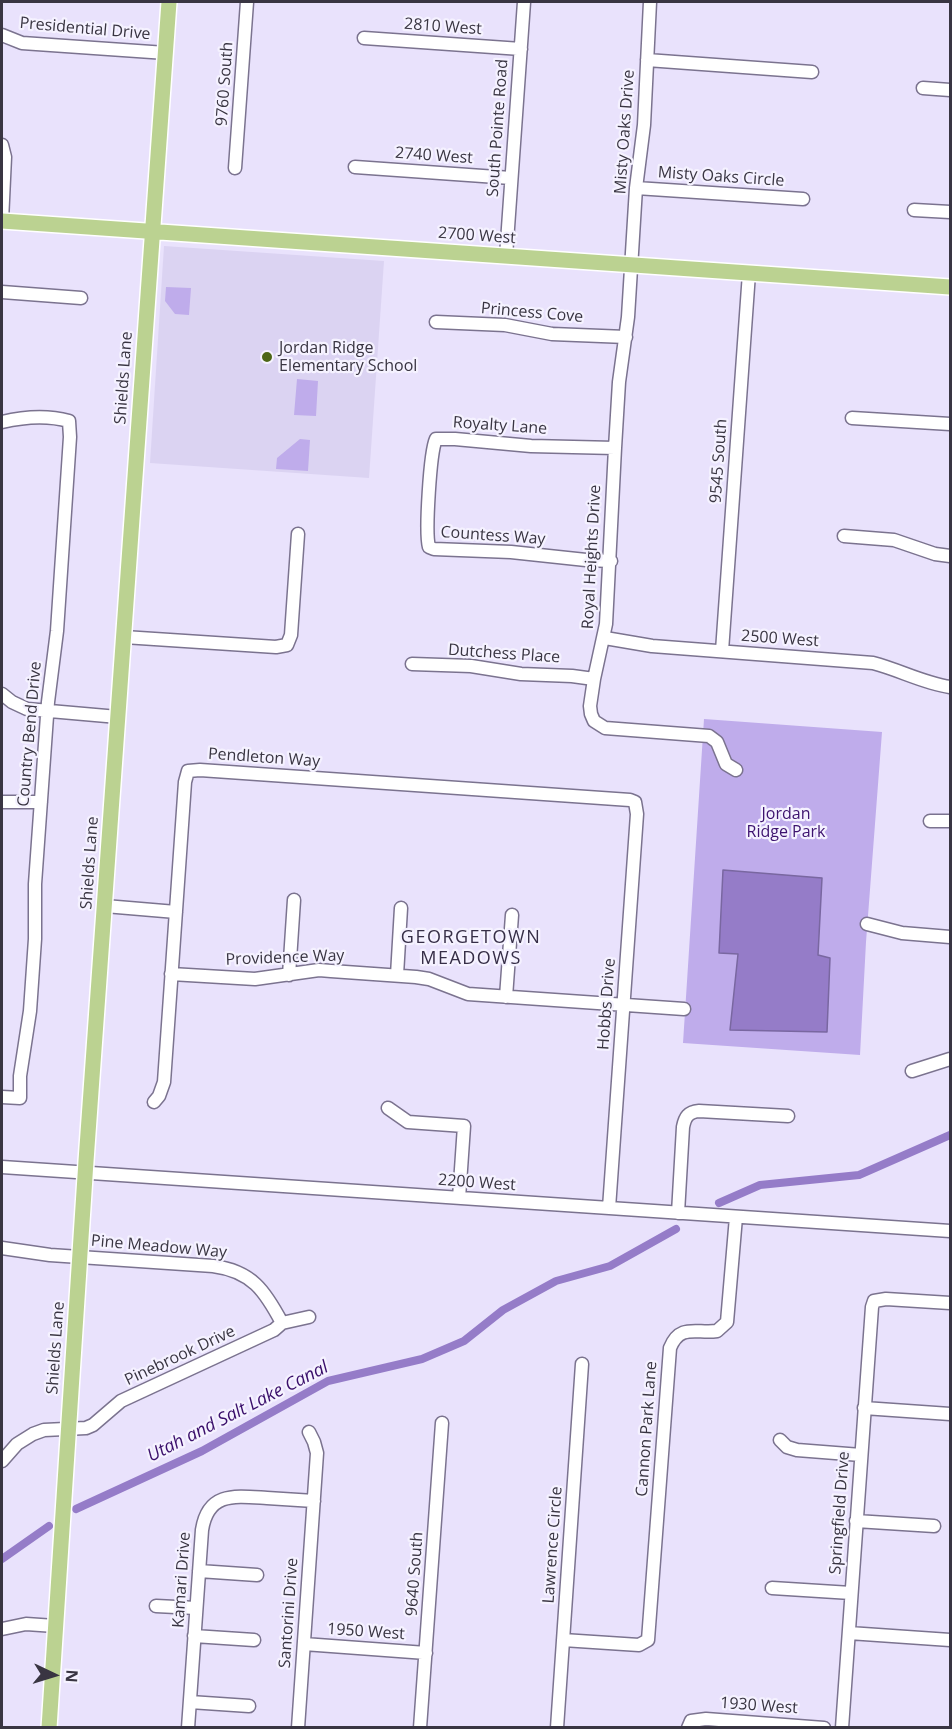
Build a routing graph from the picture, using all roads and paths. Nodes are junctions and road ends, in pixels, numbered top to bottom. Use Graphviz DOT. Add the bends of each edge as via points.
graph roads {
  1 [pos="170,2"];
  2 [pos="247,2"];
  3 [pos="524,2"];
  4 [pos="650,2"];
  5 [pos="2,35"];
  6 [pos="364,38"];
  7 [pos="520,49"];
  8 [pos="166,52"];
  9 [pos="647,60"];
  10 [pos="812,72"];
  11 [pos="922,88"];
  12 [pos="951,90"];
  13 [pos="2,145"];
  14 [pos="355,167"];
  15 [pos="235,168"];
  16 [pos="511,178"];
  17 [pos="636,188"];
  18 [pos="803,199"];
  19 [pos="914,210"];
  20 [pos="951,212"];
  21 [pos="2,221"];
  22 [pos="153,231"];
  23 [pos="506,256"];
  24 [pos="632,265"];
  25 [pos="749,273"];
  26 [pos="951,287"];
  27 [pos="2,292"];
  28 [pos="81,298"];
  29 [pos="436,322"];
  30 [pos="626,337"];
  31 [pos="852,418"];
  32 [pos="2,422"];
  33 [pos="951,424"];
  34 [pos="615,448"];
  35 [pos="430,492"];
  36 [pos="298,534"];
  37 [pos="844,536"];
  38 [pos="951,556"];
  39 [pos="610,561"];
  40 [pos="124,637"];
  41 [pos="604,638"];
  42 [pos="722,651"];
  43 [pos="412,664"];
  44 [pos="594,679"];
  45 [pos="951,687"];
  46 [pos="2,694"];
  47 [pos="47,711"];
  48 [pos="118,717"];
  49 [pos="736,770"];
  50 [pos="2,802"];
  51 [pos="41,802"];
  52 [pos="635,802"];
  53 [pos="930,821"];
  54 [pos="951,821"];
  55 [pos="294,900"];
  56 [pos="105,906"];
  57 [pos="401,908"];
  58 [pos="176,912"];
  59 [pos="512,915"];
  60 [pos="867,924"];
  61 [pos="951,936"];
  62 [pos="171,974"];
  63 [pos="289,975"];
  64 [pos="397,975"];
  65 [pos="506,997"];
  66 [pos="624,1005"];
  67 [pos="684,1009"];
  68 [pos="951,1059"];
  69 [pos="912,1071"];
  70 [pos="2,1097"];
  71 [pos="154,1102"];
  72 [pos="388,1108"];
  73 [pos="788,1116"];
  74 [pos="2,1167"];
  75 [pos="86,1173"];
  76 [pos="459,1198"];
  77 [pos="609,1208"];
  78 [pos="678,1213"];
  79 [pos="736,1217"];
  80 [pos="951,1231"];
  81 [pos="2,1248"];
  82 [pos="81,1257"];
  83 [pos="950,1303"];
  84 [pos="309,1317"];
  85 [pos="282,1323"];
  86 [pos="582,1364"];
  87 [pos="864,1408"];
  88 [pos="951,1414"];
  89 [pos="442,1423"];
  90 [pos="69,1428"];
  91 [pos="309,1432"];
  92 [pos="780,1440"];
  93 [pos="861,1455"];
  94 [pos="2,1461"];
  95 [pos="314,1501"];
  96 [pos="856,1521"];
  97 [pos="934,1526"];
  98 [pos="199,1571"];
  99 [pos="257,1575"];
  100 [pos="772,1588"];
  101 [pos="851,1593"];
  102 [pos="156,1606"];
  103 [pos="196,1608"];
  104 [pos="55,1626"];
  105 [pos="2,1629"];
  106 [pos="849,1633"];
  107 [pos="194,1636"];
  108 [pos="254,1640"];
  109 [pos="563,1640"];
  110 [pos="951,1640"];
  111 [pos="304,1644"];
  112 [pos="426,1653"];
  113 [pos="190,1702"];
  114 [pos="249,1706"];
  115 [pos="690,1724"];
  116 [pos="49,1728"];
  117 [pos="188,1728"];
  118 [pos="298,1728"];
  119 [pos="420,1728"];
  120 [pos="557,1728"];
  121 [pos="824,1728"];
  122 [pos="842,1728"];
  1 -- 8 [label="main road, Shields Lane"];
  2 -- 15 [label="street, 9760 South"];
  3 -- 7 [label="street, South Pointe Road"];
  4 -- 9 [label="street, Misty Oaks Drive"];
  5 -- 8 [label="street, Presidential Drive" via="22,43"];
  6 -- 7 [label="street, 2810 West"];
  7 -- 16 [label="street, South Pointe Road"];
  8 -- 22 [label="main road, Shields Lane"];
  9 -- 10 [label="street"];
  9 -- 17 [label="street, Misty Oaks Drive"];
  11 -- 12 [label="street"];
  13 -- 21 [label="street"];
  14 -- 16 [label="street, 2740 West"];
  16 -- 23 [label="street, South Pointe Road"];
  17 -- 18 [label="street, Misty Oaks Circle"];
  17 -- 24 [label="street, Misty Oaks Drive"];
  19 -- 20 [label="street"];
  21 -- 22 [label="main road, 2700 West"];
  22 -- 23 [label="main road, 2700 West"];
  22 -- 40 [label="main road, Shields Lane"];
  23 -- 24 [label="main road, 2700 West"];
  24 -- 25 [label="main road, 2700 West"];
  24 -- 30 [label="street, Royal Heights Drive"];
  25 -- 26 [label="main road, 2700 West"];
  25 -- 42 [label="street, 9545 South"];
  27 -- 28 [label="street"];
  29 -- 30 [label="street, Princess Cove"];
  30 -- 34 [label="street, Royal Heights Drive"];
  31 -- 33 [label="street"];
  32 -- 47 [label="street, Country Bend Drive" via="33,417 69,421 57,631"];
  34 -- 35 [label="street, Royalty Lane" via="436,439"];
  34 -- 39 [label="street, Royal Heights Drive"];
  35 -- 39 [label="street, Countess Way" via="429,547"];
  36 -- 40 [label="street" via="287,645"];
  37 -- 38 [label="street" via="894,540"];
  39 -- 41 [label="street, Royal Heights Drive"];
  40 -- 48 [label="main road, Shields Lane"];
  41 -- 42 [label="street, 2500 West"];
  41 -- 44 [label="street, Royal Heights Drive"];
  42 -- 45 [label="street, 2500 West" via="873,663"];
  43 -- 44 [label="street, Dutchess Place"];
  44 -- 49 [label="street, Royal Heights Drive" via="591,714 600,727 709,736 717,742 726,764"];
  46 -- 47 [label="street" via="20,707"];
  47 -- 48 [label="street"];
  47 -- 51 [label="street, Country Bend Drive"];
  48 -- 56 [label="main road, Shields Lane"];
  50 -- 51 [label="street"];
  51 -- 70 [label="street, Country Bend Drive" via="31,1001 20,1098"];
  52 -- 58 [label="street, Pendleton Way" via="188,771"];
  52 -- 66 [label="street, Hobbs Drive"];
  53 -- 54 [label="street"];
  55 -- 63 [label="street"];
  56 -- 58 [label="street"];
  56 -- 75 [label="main road, Shields Lane"];
  57 -- 64 [label="street"];
  58 -- 62 [label="street, Pendleton Way"];
  59 -- 65 [label="street"];
  60 -- 61 [label="street" via="902,933"];
  62 -- 63 [label="street, Providence Way" via="255,979"];
  62 -- 71 [label="street, Pendleton Way" via="164,1082"];
  63 -- 64 [label="street, Providence Way" via="325,970"];
  64 -- 65 [label="street, Providence Way" via="429,979 468,994"];
  65 -- 66 [label="street, Providence Way"];
  66 -- 67 [label="street, Providence Way"];
  66 -- 77 [label="street, Hobbs Drive"];
  68 -- 69 [label="street"];
  72 -- 76 [label="street" via="408,1122 464,1126"];
  73 -- 78 [label="street" via="689,1113 683,1127"];
  74 -- 75 [label="street, 2200 West"];
  75 -- 76 [label="street, 2200 West"];
  75 -- 82 [label="main road, Shields Lane"];
  76 -- 77 [label="street, 2200 West"];
  77 -- 78 [label="street, 2200 West"];
  78 -- 79 [label="street, 2200 West"];
  79 -- 80 [label="street, 2200 West"];
  79 -- 109 [label="street, Cannon Park Lane" via="728,1322 717,1331 684,1332 673,1340 670,1348 649,1636 639,1646"];
  81 -- 82 [label="street, Pine Meadow Way"];
  82 -- 85 [label="street, Pine Meadow Way" via="230,1269 259,1287"];
  82 -- 90 [label="main road, Shields Lane"];
  83 -- 87 [label="street, Springfield Drive" via="874,1301"];
  84 -- 85 [label="street, Pinebrook Drive"];
  85 -- 90 [label="street, Pinebrook Drive" via="121,1401 93,1425"];
  86 -- 109 [label="street, Lawrence Circle"];
  87 -- 88 [label="street"];
  87 -- 93 [label="street, Springfield Drive"];
  89 -- 112 [label="street, 9640 South"];
  90 -- 94 [label="street, Pinebrook Drive" via="33,1434"];
  90 -- 104 [label="main road, Shields Lane"];
  91 -- 95 [label="street, Santorini Drive" via="317,1453"];
  92 -- 93 [label="street" via="796,1450"];
  93 -- 96 [label="street, Springfield Drive"];
  95 -- 98 [label="street, Kamari Drive" via="240,1496 218,1501 203,1523"];
  95 -- 111 [label="street, Santorini Drive"];
  96 -- 97 [label="street"];
  96 -- 101 [label="street, Springfield Drive"];
  98 -- 99 [label="street"];
  98 -- 103 [label="street, Kamari Drive"];
  100 -- 101 [label="street"];
  101 -- 106 [label="street, Springfield Drive"];
  102 -- 103 [label="street"];
  103 -- 107 [label="street, Kamari Drive"];
  104 -- 105 [label="street" via="26,1624"];
  104 -- 116 [label="main road, Shields Lane"];
  106 -- 110 [label="street"];
  106 -- 122 [label="street, Springfield Drive"];
  107 -- 108 [label="street"];
  107 -- 113 [label="street, Kamari Drive"];
  109 -- 120 [label="street, Lawrence Circle"];
  111 -- 112 [label="street, 1950 West"];
  111 -- 118 [label="street, Santorini Drive"];
  112 -- 119 [label="street, 9640 South"];
  113 -- 114 [label="street"];
  113 -- 117 [label="street, Kamari Drive"];
  115 -- 121 [label="street, 1930 West" via="706,1719"];
}
